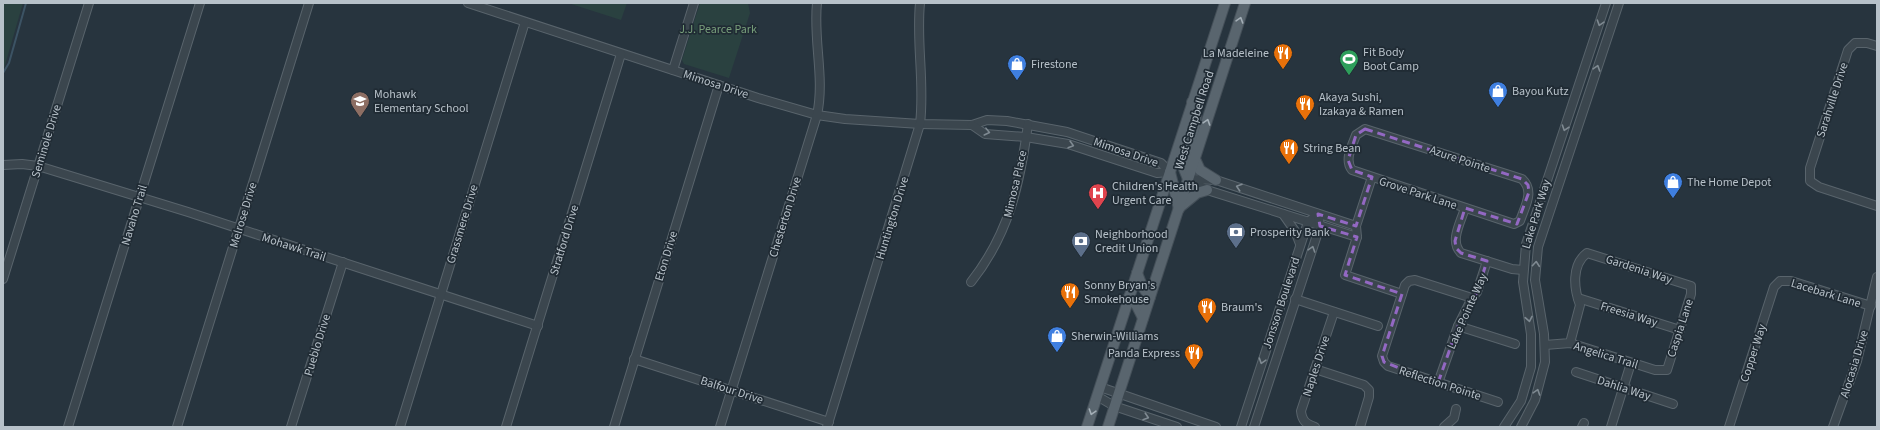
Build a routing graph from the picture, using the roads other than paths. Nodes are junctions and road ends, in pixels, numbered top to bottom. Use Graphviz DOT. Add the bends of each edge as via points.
graph roads {
  1 [pos="89,3"];
  2 [pos="200,3"];
  3 [pos="309,3"];
  4 [pos="468,3"];
  5 [pos="694,3"];
  6 [pos="817,3"];
  7 [pos="920,3"];
  8 [pos="1225,3"];
  9 [pos="1245,3"];
  10 [pos="1606,3"];
  11 [pos="1619,3"];
  12 [pos="525,22"];
  13 [pos="1877,46"];
  14 [pos="621,54"];
  15 [pos="673,70"];
  16 [pos="719,86"];
  17 [pos="1192,102"];
  18 [pos="817,115"];
  19 [pos="920,124"];
  20 [pos="1028,124"];
  21 [pos="972,125"];
  22 [pos="1026,137"];
  23 [pos="1086,138"];
  24 [pos="1089,150"];
  25 [pos="1195,159"];
  26 [pos="3,165"];
  27 [pos="38,166"];
  28 [pos="1184,169"];
  29 [pos="1170,172"];
  30 [pos="1372,177"];
  31 [pos="1188,179"];
  32 [pos="1216,180"];
  33 [pos="1172,183"];
  34 [pos="1164,189"];
  35 [pos="1207,190"];
  36 [pos="1261,195"];
  37 [pos="139,197"];
  38 [pos="1255,205"];
  39 [pos="1877,206"];
  40 [pos="1465,208"];
  41 [pos="1179,209"];
  42 [pos="1283,214"];
  43 [pos="1318,214"];
  44 [pos="1308,222"];
  45 [pos="1320,226"];
  46 [pos="1356,226"];
  47 [pos="239,229"];
  48 [pos="1357,238"];
  49 [pos="1300,244"];
  50 [pos="1487,261"];
  51 [pos="343,262"];
  52 [pos="1523,270"];
  53 [pos="1137,273"];
  54 [pos="1877,277"];
  55 [pos="3,280"];
  56 [pos="1780,281"];
  57 [pos="971,282"];
  58 [pos="1691,286"];
  59 [pos="1402,294"];
  60 [pos="440,295"];
  61 [pos="1129,297"];
  62 [pos="1150,297"];
  63 [pos="1472,298"];
  64 [pos="1578,298"];
  65 [pos="1295,299"];
  66 [pos="1871,306"];
  67 [pos="1334,312"];
  68 [pos="1143,318"];
  69 [pos="538,326"];
  70 [pos="1378,326"];
  71 [pos="1458,326"];
  72 [pos="1680,330"];
  73 [pos="1272,332"];
  74 [pos="1284,336"];
  75 [pos="1570,343"];
  76 [pos="1515,344"];
  77 [pos="1545,345"];
  78 [pos="634,359"];
  79 [pos="1631,363"];
  80 [pos="1315,369"];
  81 [pos="1667,370"];
  82 [pos="1576,372"];
  83 [pos="1438,383"];
  84 [pos="1623,389"];
  85 [pos="732,390"];
  86 [pos="1098,392"];
  87 [pos="1118,395"];
  88 [pos="1498,402"];
  89 [pos="1673,404"];
  90 [pos="1114,406"];
  91 [pos="1456,409"];
  92 [pos="1257,418"];
  93 [pos="828,424"];
  94 [pos="68,427"];
  95 [pos="177,427"];
  96 [pos="291,427"];
  97 [pos="400,427"];
  98 [pos="506,427"];
  99 [pos="614,427"];
  100 [pos="720,427"];
  101 [pos="1087,427"];
  102 [pos="1108,427"];
  103 [pos="1177,427"];
  104 [pos="1216,427"];
  105 [pos="1241,427"];
  106 [pos="1254,427"];
  107 [pos="1261,427"];
  108 [pos="1315,427"];
  109 [pos="1360,427"];
  110 [pos="1444,427"];
  111 [pos="1504,427"];
  112 [pos="1521,427"];
  113 [pos="1611,427"];
  114 [pos="1729,427"];
  115 [pos="1833,427"];
  1 -- 27 [label="street, Seminole Drive"];
  2 -- 37 [label="street, Navaho Trail"];
  3 -- 47 [label="street, Melrose Drive"];
  4 -- 12 [label="street, Mimosa Drive"];
  5 -- 15 [label="street"];
  6 -- 18 [label="street, Chesterton Drive" via="820,83"];
  7 -- 19 [label="street, Huntington Drive" via="918,36 923,91"];
  8 -- 17 [label="main road, West Campbell Road"];
  25 -- 9 [label="main road, West Campbell Road, one-way"];
  10 -- 52 [label="street, Lake Park Way, one-way" via="1528,236"];
  77 -- 11 [label="street, Lake Park Way, one-way" via="1535,280 1538,247"];
  12 -- 14 [label="street, Mimosa Drive"];
  12 -- 60 [label="street, Grassmere Drive"];
  13 -- 39 [label="street, Sarahville Drive" via="1855,43 1848,50 1810,168 1810,181 1819,187"];
  14 -- 15 [label="street, Mimosa Drive"];
  14 -- 69 [label="street, Stratford Drive"];
  15 -- 16 [label="street, Mimosa Drive"];
  16 -- 18 [label="street, Mimosa Drive"];
  16 -- 78 [label="street, Eton Drive"];
  17 -- 28 [label="main road" via="1196,121"];
  17 -- 29 [label="main road, West Campbell Road"];
  18 -- 19 [label="street, Mimosa Drive"];
  18 -- 85 [label="street, Chesterton Drive"];
  19 -- 21 [label="street, Mimosa Drive"];
  19 -- 93 [label="street, Huntington Drive"];
  20 -- 21 [label="street, Mimosa Drive" via="987,120"];
  20 -- 22 [label="street, Mimosa Place"];
  20 -- 23 [label="street, Mimosa Drive"];
  21 -- 22 [label="street, Mimosa Drive, one-way" via="985,134"];
  22 -- 24 [label="street, Mimosa Drive, one-way"];
  22 -- 57 [label="street, Mimosa Place" via="1020,174 1007,220 984,265"];
  23 -- 24 [label="street"];
  23 -- 29 [label="street, Mimosa Drive" via="1161,163"];
  24 -- 29 [label="street, Mimosa Drive" via="1157,173"];
  25 -- 28 [label="main road"];
  25 -- 31 [label="main road, West Campbell Road"];
  25 -- 32 [label="main road" via="1200,170"];
  26 -- 27 [label="street, Mohawk Trail"];
  27 -- 37 [label="street, Mohawk Trail"];
  27 -- 55 [label="street, Seminole Drive"];
  28 -- 29 [label="main road"];
  28 -- 31 [label="main road"];
  29 -- 33 [label="main road"];
  29 -- 34 [label="main road, West Campbell Road"];
  30 -- 40 [label="street, Grove Park Lane"];
  30 -- 40 [label="street, Azure Pointe" via="1348,166 1356,134 1365,129 1522,179 1528,185 1529,192 1517,224"];
  30 -- 46 [label="street"];
  31 -- 32 [label="street"];
  31 -- 33 [label="main road"];
  31 -- 35 [label="street"];
  31 -- 41 [label="main road, West Campbell Road"];
  36 -- 32 [label="street, one-way"];
  33 -- 34 [label="main road"];
  33 -- 41 [label="main road"];
  34 -- 53 [label="main road, West Campbell Road"];
  35 -- 38 [label="street"];
  35 -- 41 [label="main road" via="1197,193"];
  36 -- 38 [label="street"];
  36 -- 43 [label="street"];
  37 -- 47 [label="street, Mohawk Trail"];
  37 -- 94 [label="street, Navaho Trail"];
  38 -- 42 [label="street"];
  40 -- 50 [label="street" via="1455,240 1456,248 1461,253"];
  41 -- 62 [label="main road, West Campbell Road"];
  42 -- 44 [label="street"];
  42 -- 49 [label="street" via="1295,231"];
  43 -- 44 [label="street"];
  43 -- 45 [label="street, Jonsson Boulevard"];
  43 -- 46 [label="street"];
  44 -- 45 [label="street"];
  44 -- 49 [label="street, Jonsson Boulevard"];
  45 -- 48 [label="street"];
  65 -- 45 [label="street, Jonsson Boulevard, one-way"];
  46 -- 48 [label="street"];
  47 -- 51 [label="street, Mohawk Trail"];
  47 -- 95 [label="street, Melrose Drive"];
  48 -- 59 [label="street" via="1345,275"];
  49 -- 73 [label="street, Jonsson Boulevard"];
  50 -- 52 [label="street"];
  50 -- 63 [label="street, Lake Pointe Way" via="1480,286"];
  51 -- 60 [label="street, Mohawk Trail"];
  51 -- 96 [label="street, Pueblo Drive"];
  52 -- 111 [label="street, Lake Park Way, one-way" via="1531,334 1531,367 1521,401"];
  53 -- 61 [label="main road, West Campbell Road"];
  53 -- 62 [label="main road"];
  54 -- 66 [label="street, Alocasia Drive"];
  56 -- 66 [label="street, Lacebark Lane" via="1791,281"];
  56 -- 114 [label="street, Copper Way" via="1774,287"];
  58 -- 64 [label="street, Gardenia Way" via="1587,253 1582,257 1575,277"];
  58 -- 72 [label="street, Caspia Lane"];
  59 -- 63 [label="street" via="1409,281 1414,280"];
  59 -- 83 [label="street, Reflection Pointe" via="1382,356 1384,362 1388,366"];
  60 -- 69 [label="street, Mohawk Trail"];
  60 -- 97 [label="street, Grassmere Drive"];
  61 -- 68 [label="main road"];
  61 -- 86 [label="main road, West Campbell Road"];
  62 -- 68 [label="main road, West Campbell Road"];
  63 -- 71 [label="street, Lake Pointe Way"];
  64 -- 72 [label="street, Freesia Way"];
  64 -- 75 [label="street" via="1580,304"];
  65 -- 67 [label="street"];
  65 -- 74 [label="street, Jonsson Boulevard"];
  66 -- 115 [label="street, Alocasia Drive" via="1857,361"];
  67 -- 70 [label="street"];
  67 -- 80 [label="street, Naples Drive"];
  68 -- 87 [label="main road, West Campbell Road"];
  69 -- 98 [label="street, Stratford Drive"];
  71 -- 76 [label="street"];
  71 -- 83 [label="street, Lake Pointe Way"];
  72 -- 81 [label="street, Caspia Lane"];
  73 -- 74 [label="street"];
  73 -- 105 [label="street, Jonsson Boulevard, one-way"];
  74 -- 92 [label="street, Jonsson Boulevard"];
  75 -- 77 [label="street, Angelica Trail"];
  75 -- 79 [label="street, Angelica Trail"];
  112 -- 77 [label="street, Lake Park Way, one-way" via="1539,388"];
  78 -- 85 [label="street, Balfour Drive"];
  78 -- 99 [label="street, Eton Drive"];
  79 -- 81 [label="street, Angelica Trail" via="1655,370"];
  79 -- 84 [label="street"];
  80 -- 108 [label="street, Naples Drive" via="1302,411 1303,420"];
  80 -- 109 [label="street" via="1364,385 1369,390"];
  82 -- 84 [label="street, Dahlia Way"];
  83 -- 88 [label="street, Reflection Pointe"];
  84 -- 89 [label="street, Dahlia Way"];
  84 -- 113 [label="street"];
  85 -- 93 [label="street, Balfour Drive"];
  85 -- 100 [label="street, Chesterton Drive"];
  86 -- 87 [label="street"];
  86 -- 90 [label="street"];
  86 -- 101 [label="main road, West Campbell Road, one-way"];
  87 -- 90 [label="main road, West Campbell Road"];
  87 -- 104 [label="street"];
  90 -- 102 [label="main road, West Campbell Road"];
  90 -- 103 [label="street, one-way"];
  91 -- 110 [label="street" via="1454,418"];
  92 -- 106 [label="street, Jonsson Boulevard"];
  92 -- 107 [label="street"];
}
